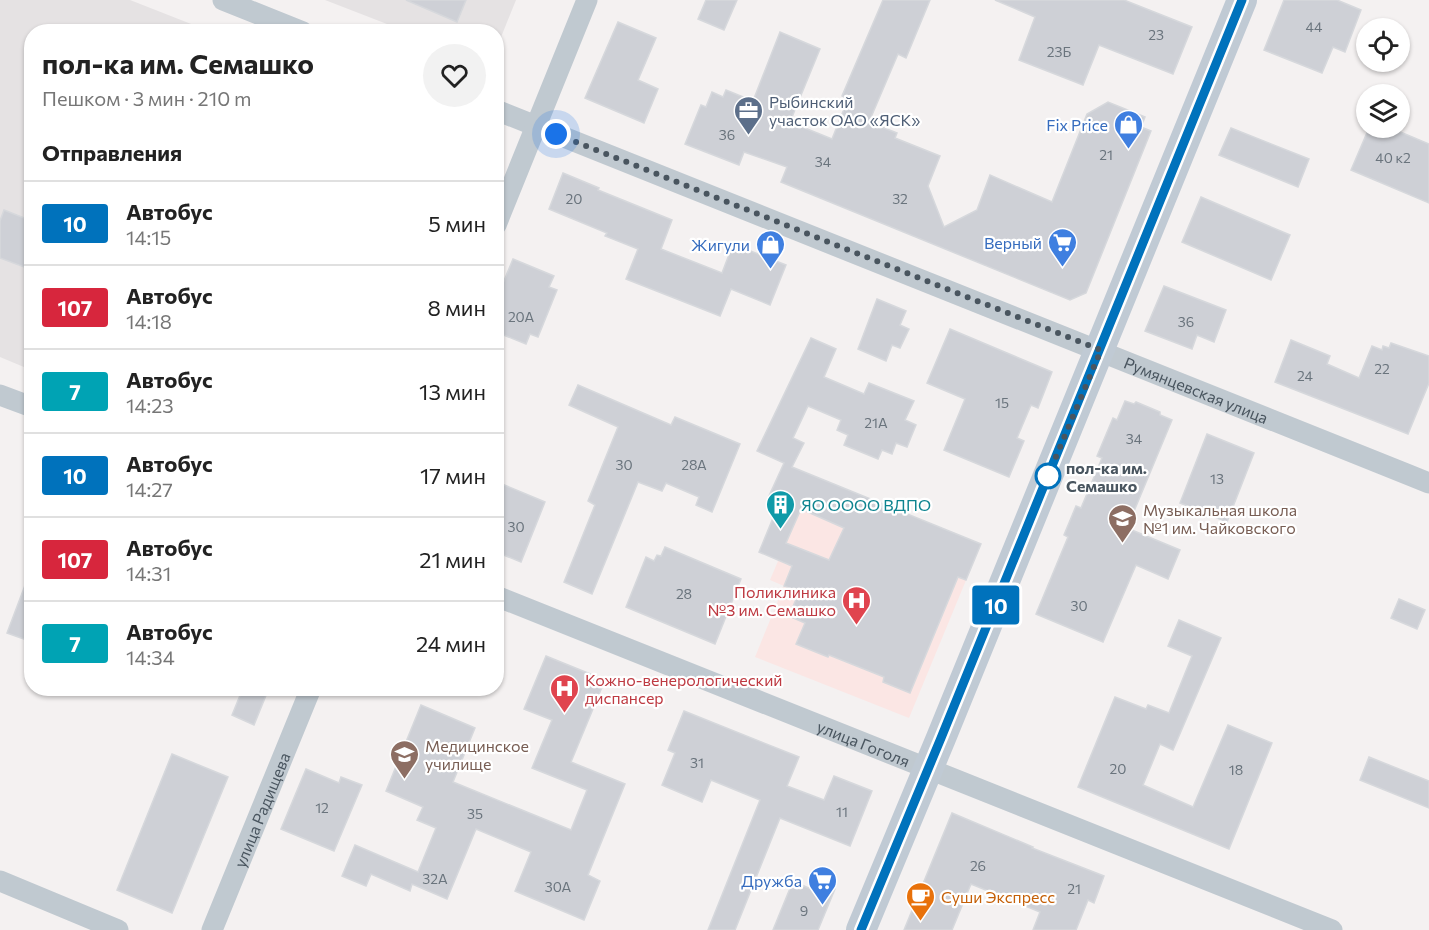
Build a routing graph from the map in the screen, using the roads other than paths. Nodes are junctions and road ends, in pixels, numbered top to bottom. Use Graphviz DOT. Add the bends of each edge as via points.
graph roads {
  1 [pos="223,0"];
  2 [pos="587,0"];
  3 [pos="1242,0"];
  4 [pos="283,24"];
  5 [pos="504,113"];
  6 [pos="536,126"];
  7 [pos="504,205"];
  8 [pos="1101,350"];
  9 [pos="0,394"];
  10 [pos="24,404"];
  11 [pos="1429,483"];
  12 [pos="504,599"];
  13 [pos="308,696"];
  14 [pos="929,768"];
  15 [pos="0,881"];
  16 [pos="118,930"];
  17 [pos="212,930"];
  18 [pos="861,930"];
  19 [pos="1332,930"];
  1 -- 4 [label="street"];
  2 -- 6 [label="street"];
  3 -- 8 [label="main road"];
  5 -- 6 [label="street, Румянцевская улица"];
  6 -- 7 [label="street"];
  6 -- 8 [label="street, Румянцевская улица"];
  8 -- 11 [label="street, Румянцевская улица"];
  8 -- 14 [label="main road"];
  9 -- 10 [label="street"];
  12 -- 14 [label="street, улица Гоголя"];
  13 -- 17 [label="street, улица Радищева"];
  14 -- 18 [label="main road"];
  14 -- 19 [label="street, улица Гоголя"];
  15 -- 16 [label="street"];
}
